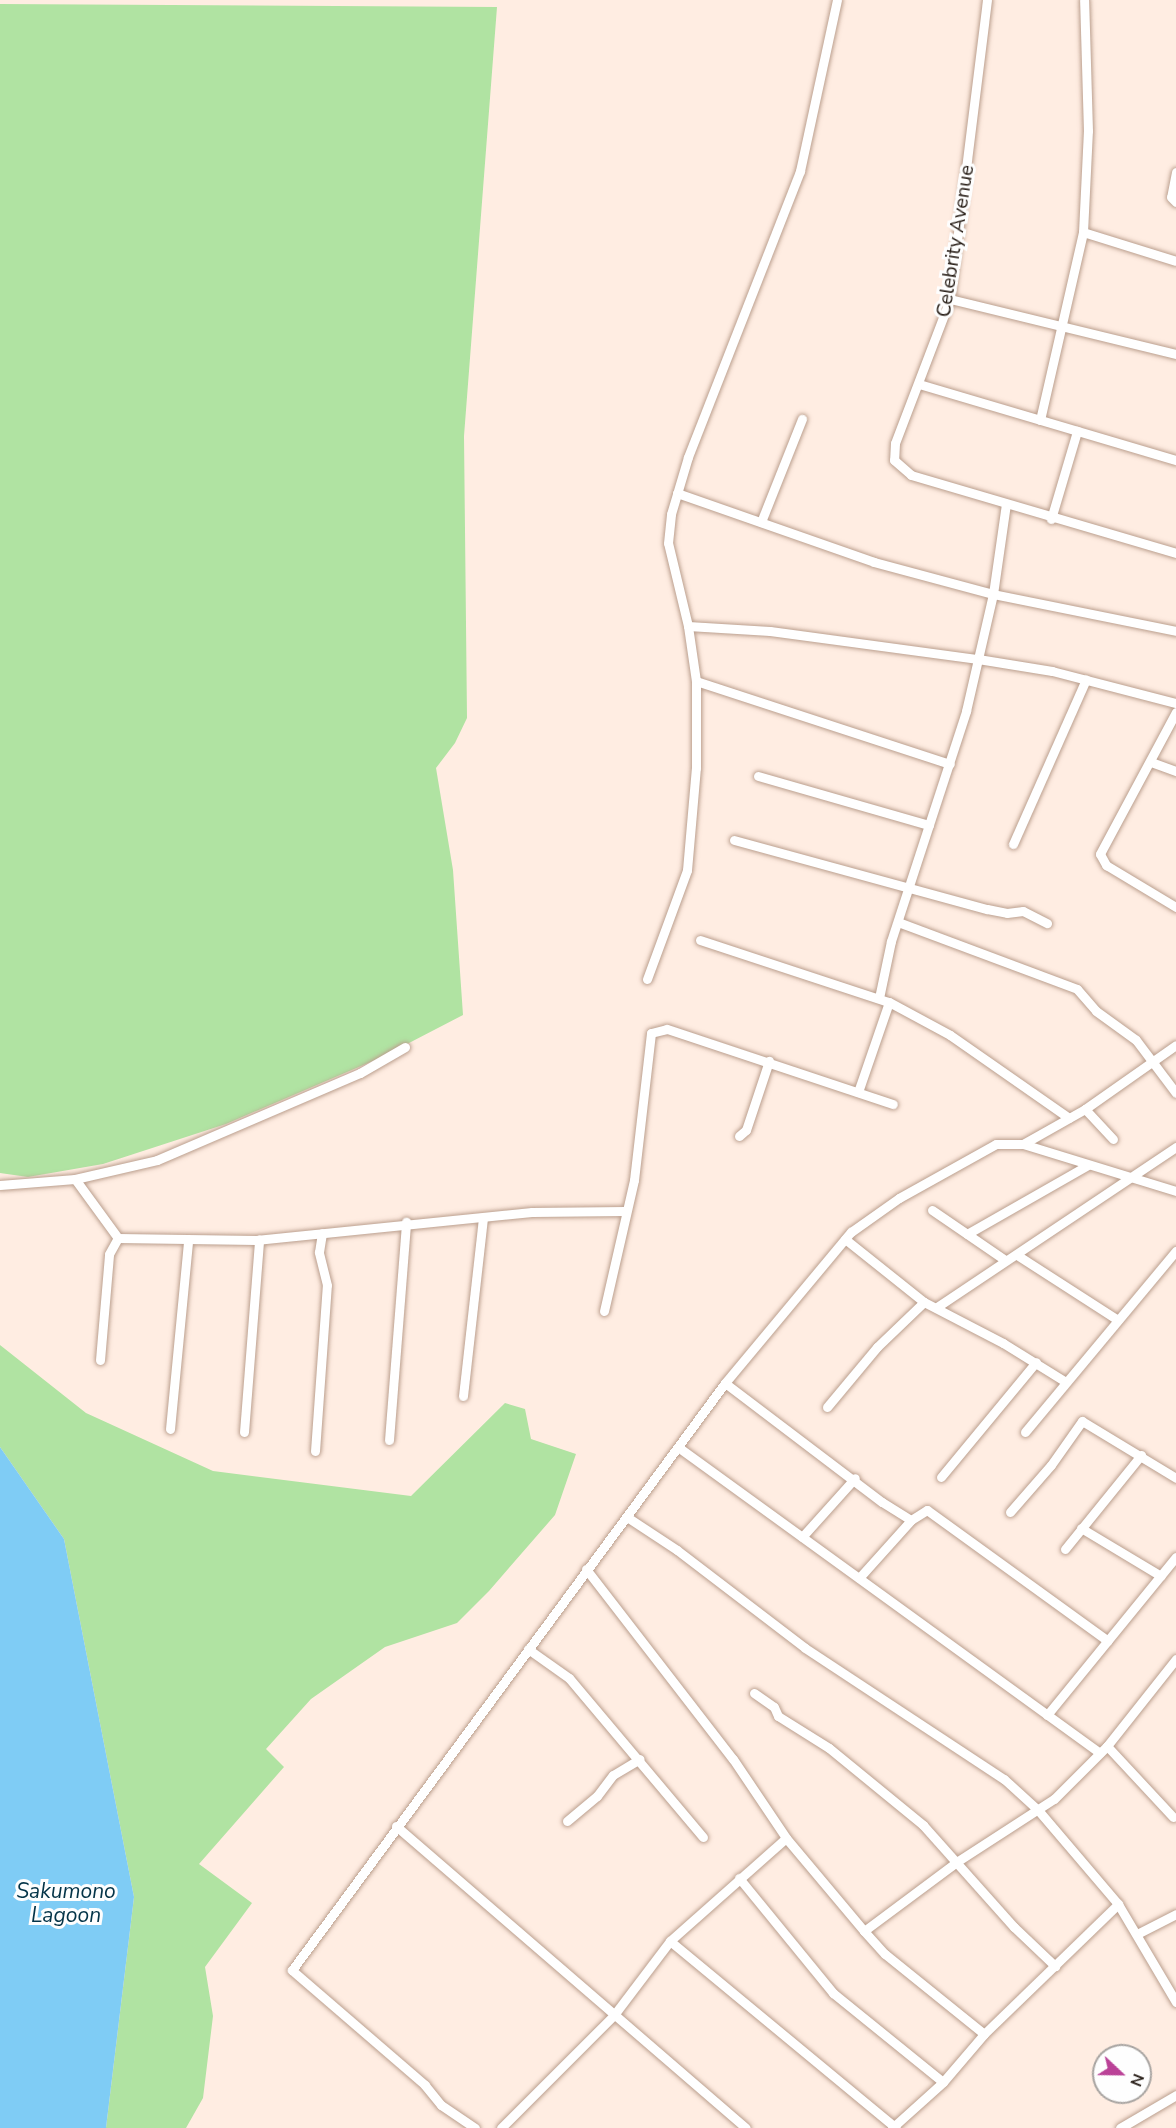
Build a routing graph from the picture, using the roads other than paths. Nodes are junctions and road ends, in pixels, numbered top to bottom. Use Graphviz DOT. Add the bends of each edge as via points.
graph roads {
  1 [pos="837,0"];
  2 [pos="987,0"];
  3 [pos="1084,0"];
  4 [pos="1176,172"];
  5 [pos="1176,202"];
  6 [pos="1083,232"];
  7 [pos="1176,261"];
  8 [pos="950,299"];
  9 [pos="1063,328"];
  10 [pos="1176,354"];
  11 [pos="919,384"];
  12 [pos="802,419"];
  13 [pos="1040,420"];
  14 [pos="1077,431"];
  15 [pos="1176,460"];
  16 [pos="677,493"];
  17 [pos="1006,504"];
  18 [pos="1051,519"];
  19 [pos="761,522"];
  20 [pos="1176,553"];
  21 [pos="993,594"];
  22 [pos="688,626"];
  23 [pos="1176,631"];
  24 [pos="978,659"];
  25 [pos="1086,679"];
  26 [pos="696,681"];
  27 [pos="1176,703"];
  28 [pos="1176,712"];
  29 [pos="1151,762"];
  30 [pos="950,764"];
  31 [pos="1176,771"];
  32 [pos="758,776"];
  33 [pos="929,825"];
  34 [pos="734,840"];
  35 [pos="1013,844"];
  36 [pos="910,887"];
  37 [pos="1176,907"];
  38 [pos="898,922"];
  39 [pos="1047,923"];
  40 [pos="700,940"];
  41 [pos="647,979"];
  42 [pos="879,998"];
  43 [pos="889,1002"];
  44 [pos="1176,1044"];
  45 [pos="405,1047"];
  46 [pos="769,1061"];
  47 [pos="1152,1061"];
  48 [pos="858,1092"];
  49 [pos="1176,1093"];
  50 [pos="893,1104"];
  51 [pos="1085,1109"];
  52 [pos="1069,1118"];
  53 [pos="739,1136"];
  54 [pos="1113,1139"];
  55 [pos="1023,1144"];
  56 [pos="1176,1147"];
  57 [pos="1088,1165"];
  58 [pos="1133,1178"];
  59 [pos="75,1179"];
  60 [pos="0,1185"];
  61 [pos="1176,1191"];
  62 [pos="932,1210"];
  63 [pos="625,1211"];
  64 [pos="483,1218"];
  65 [pos="406,1222"];
  66 [pos="322,1233"];
  67 [pos="967,1234"];
  68 [pos="118,1238"];
  69 [pos="844,1239"];
  70 [pos="259,1240"];
  71 [pos="188,1241"];
  72 [pos="1176,1251"];
  73 [pos="1017,1255"];
  74 [pos="1005,1260"];
  75 [pos="924,1302"];
  76 [pos="937,1307"];
  77 [pos="604,1311"];
  78 [pos="1118,1320"];
  79 [pos="100,1360"];
  80 [pos="1036,1362"];
  81 [pos="1066,1382"];
  82 [pos="725,1383"];
  83 [pos="463,1396"];
  84 [pos="826,1407"];
  85 [pos="170,1429"];
  86 [pos="243,1432"];
  87 [pos="1025,1432"];
  88 [pos="389,1440"];
  89 [pos="678,1447"];
  90 [pos="315,1451"];
  91 [pos="1142,1455"];
  92 [pos="941,1477"];
  93 [pos="855,1478"];
  94 [pos="1176,1478"];
  95 [pos="1010,1512"];
  96 [pos="627,1517"];
  97 [pos="911,1520"];
  98 [pos="1081,1528"];
  99 [pos="802,1537"];
  100 [pos="1065,1549"];
  101 [pos="1176,1557"];
  102 [pos="586,1569"];
  103 [pos="1161,1576"];
  104 [pos="859,1578"];
  105 [pos="1108,1641"];
  106 [pos="528,1649"];
  107 [pos="1176,1659"];
  108 [pos="754,1693"];
  109 [pos="1047,1715"];
  110 [pos="1103,1749"];
  111 [pos="640,1759"];
  112 [pos="1038,1810"];
  113 [pos="1173,1817"];
  114 [pos="567,1821"];
  115 [pos="396,1826"];
  116 [pos="703,1837"];
  117 [pos="786,1838"];
  118 [pos="958,1861"];
  119 [pos="740,1878"];
  120 [pos="1118,1904"];
  121 [pos="1176,1914"];
  122 [pos="864,1930"];
  123 [pos="1137,1934"];
  124 [pos="670,1941"];
  125 [pos="1055,1966"];
  126 [pos="1176,2002"];
  127 [pos="614,2015"];
  128 [pos="984,2034"];
  129 [pos="943,2082"];
  130 [pos="1176,2095"];
  131 [pos="894,2127"];
  132 [pos="475,2128"];
  133 [pos="501,2128"];
  134 [pos="746,2128"];
  135 [pos="1120,2128"];
  1 -- 16 [label="street" via="800,171"];
  2 -- 8 [label="street, Celebrity Avenue"];
  3 -- 6 [label="street" via="1088,131"];
  4 -- 5 [label="street" via="1171,197"];
  6 -- 7 [label="street"];
  6 -- 9 [label="street"];
  8 -- 9 [label="street"];
  8 -- 11 [label="street, Celebrity Avenue"];
  9 -- 10 [label="street"];
  9 -- 13 [label="street"];
  11 -- 13 [label="street"];
  11 -- 17 [label="street, Celebrity Avenue" via="895,443 897,466 911,475"];
  12 -- 19 [label="street"];
  13 -- 14 [label="street"];
  14 -- 15 [label="street"];
  14 -- 18 [label="street"];
  16 -- 19 [label="street"];
  16 -- 22 [label="street" via="668,543"];
  17 -- 18 [label="street"];
  17 -- 21 [label="street"];
  18 -- 20 [label="street"];
  19 -- 21 [label="street" via="874,562"];
  21 -- 23 [label="street"];
  21 -- 24 [label="street"];
  22 -- 24 [label="street" via="770,631"];
  22 -- 26 [label="street"];
  24 -- 25 [label="street"];
  24 -- 30 [label="street"];
  25 -- 27 [label="street"];
  25 -- 35 [label="street"];
  26 -- 30 [label="street"];
  26 -- 41 [label="street" via="696,768 687,870"];
  28 -- 29 [label="street"];
  29 -- 31 [label="street"];
  29 -- 37 [label="street" via="1100,854 1106,865"];
  30 -- 33 [label="street"];
  32 -- 33 [label="street"];
  33 -- 36 [label="street"];
  34 -- 36 [label="street"];
  36 -- 38 [label="street"];
  36 -- 39 [label="street" via="997,911 1023,911"];
  38 -- 42 [label="street"];
  38 -- 47 [label="street" via="1077,989 1096,1011 1136,1040"];
  40 -- 42 [label="street"];
  42 -- 43 [label="street"];
  43 -- 48 [label="street"];
  43 -- 52 [label="street" via="950,1035"];
  44 -- 47 [label="street"];
  45 -- 59 [label="street" via="360,1073 157,1160"];
  46 -- 48 [label="street"];
  46 -- 53 [label="street" via="746,1130"];
  46 -- 63 [label="street" via="667,1029 651,1033 638,1156"];
  47 -- 49 [label="street"];
  47 -- 51 [label="street"];
  48 -- 50 [label="street"];
  51 -- 52 [label="street"];
  51 -- 54 [label="street"];
  52 -- 55 [label="street"];
  55 -- 57 [label="street"];
  55 -- 69 [label="street" via="996,1144 899,1198"];
  56 -- 58 [label="street"];
  57 -- 58 [label="street"];
  57 -- 67 [label="street"];
  58 -- 61 [label="street"];
  58 -- 73 [label="street"];
  59 -- 60 [label="street"];
  59 -- 68 [label="street"];
  62 -- 67 [label="street"];
  63 -- 64 [label="street" via="532,1212"];
  63 -- 77 [label="street"];
  64 -- 65 [label="street"];
  64 -- 83 [label="street"];
  65 -- 66 [label="street"];
  65 -- 88 [label="street"];
  66 -- 70 [label="street"];
  66 -- 90 [label="street" via="319,1252 327,1285"];
  67 -- 74 [label="street"];
  68 -- 71 [label="street"];
  68 -- 79 [label="street" via="109,1254"];
  69 -- 75 [label="street"];
  69 -- 82 [label="street"];
  70 -- 71 [label="street"];
  70 -- 86 [label="street"];
  71 -- 85 [label="street"];
  72 -- 78 [label="street"];
  73 -- 74 [label="street"];
  73 -- 78 [label="street"];
  74 -- 76 [label="street"];
  75 -- 76 [label="street"];
  75 -- 84 [label="street" via="877,1347"];
  76 -- 80 [label="street"];
  78 -- 81 [label="street"];
  80 -- 81 [label="street"];
  80 -- 92 [label="street"];
  81 -- 87 [label="street"];
  82 -- 89 [label="street"];
  82 -- 93 [label="street" via="799,1442"];
  89 -- 96 [label="street"];
  89 -- 99 [label="street"];
  91 -- 94 [label="street"];
  91 -- 95 [label="street" via="1082,1421"];
  91 -- 98 [label="street"];
  93 -- 97 [label="street"];
  93 -- 99 [label="street"];
  96 -- 102 [label="street"];
  96 -- 112 [label="street" via="677,1550 805,1648 1004,1779"];
  97 -- 104 [label="street"];
  97 -- 105 [label="street" via="927,1510"];
  98 -- 100 [label="street"];
  98 -- 103 [label="street"];
  99 -- 104 [label="street"];
  101 -- 103 [label="street"];
  102 -- 106 [label="street"];
  102 -- 117 [label="street" via="733,1759"];
  103 -- 105 [label="street"];
  104 -- 109 [label="street"];
  105 -- 109 [label="street"];
  106 -- 111 [label="street" via="569,1678"];
  106 -- 115 [label="street"];
  107 -- 110 [label="street"];
  108 -- 118 [label="street" via="774,1707 778,1716 829,1748 889,1797"];
  109 -- 110 [label="street"];
  110 -- 112 [label="street"];
  110 -- 113 [label="street"];
  111 -- 114 [label="street" via="613,1775 597,1796"];
  111 -- 116 [label="street"];
  112 -- 118 [label="street"];
  112 -- 120 [label="street"];
  115 -- 127 [label="street"];
  115 -- 132 [label="street" via="292,1970 425,2085 441,2105"];
  117 -- 119 [label="street"];
  117 -- 122 [label="street"];
  118 -- 122 [label="street"];
  118 -- 125 [label="street" via="1014,1927"];
  119 -- 124 [label="street"];
  119 -- 129 [label="street" via="833,1994"];
  120 -- 123 [label="street"];
  120 -- 125 [label="street"];
  121 -- 123 [label="street"];
  122 -- 128 [label="street" via="885,1954"];
  123 -- 126 [label="street"];
  124 -- 127 [label="street"];
  124 -- 131 [label="street"];
  125 -- 128 [label="street"];
  127 -- 133 [label="street"];
  127 -- 134 [label="street"];
  128 -- 129 [label="street"];
  129 -- 131 [label="street"];
  130 -- 135 [label="street"];
}
